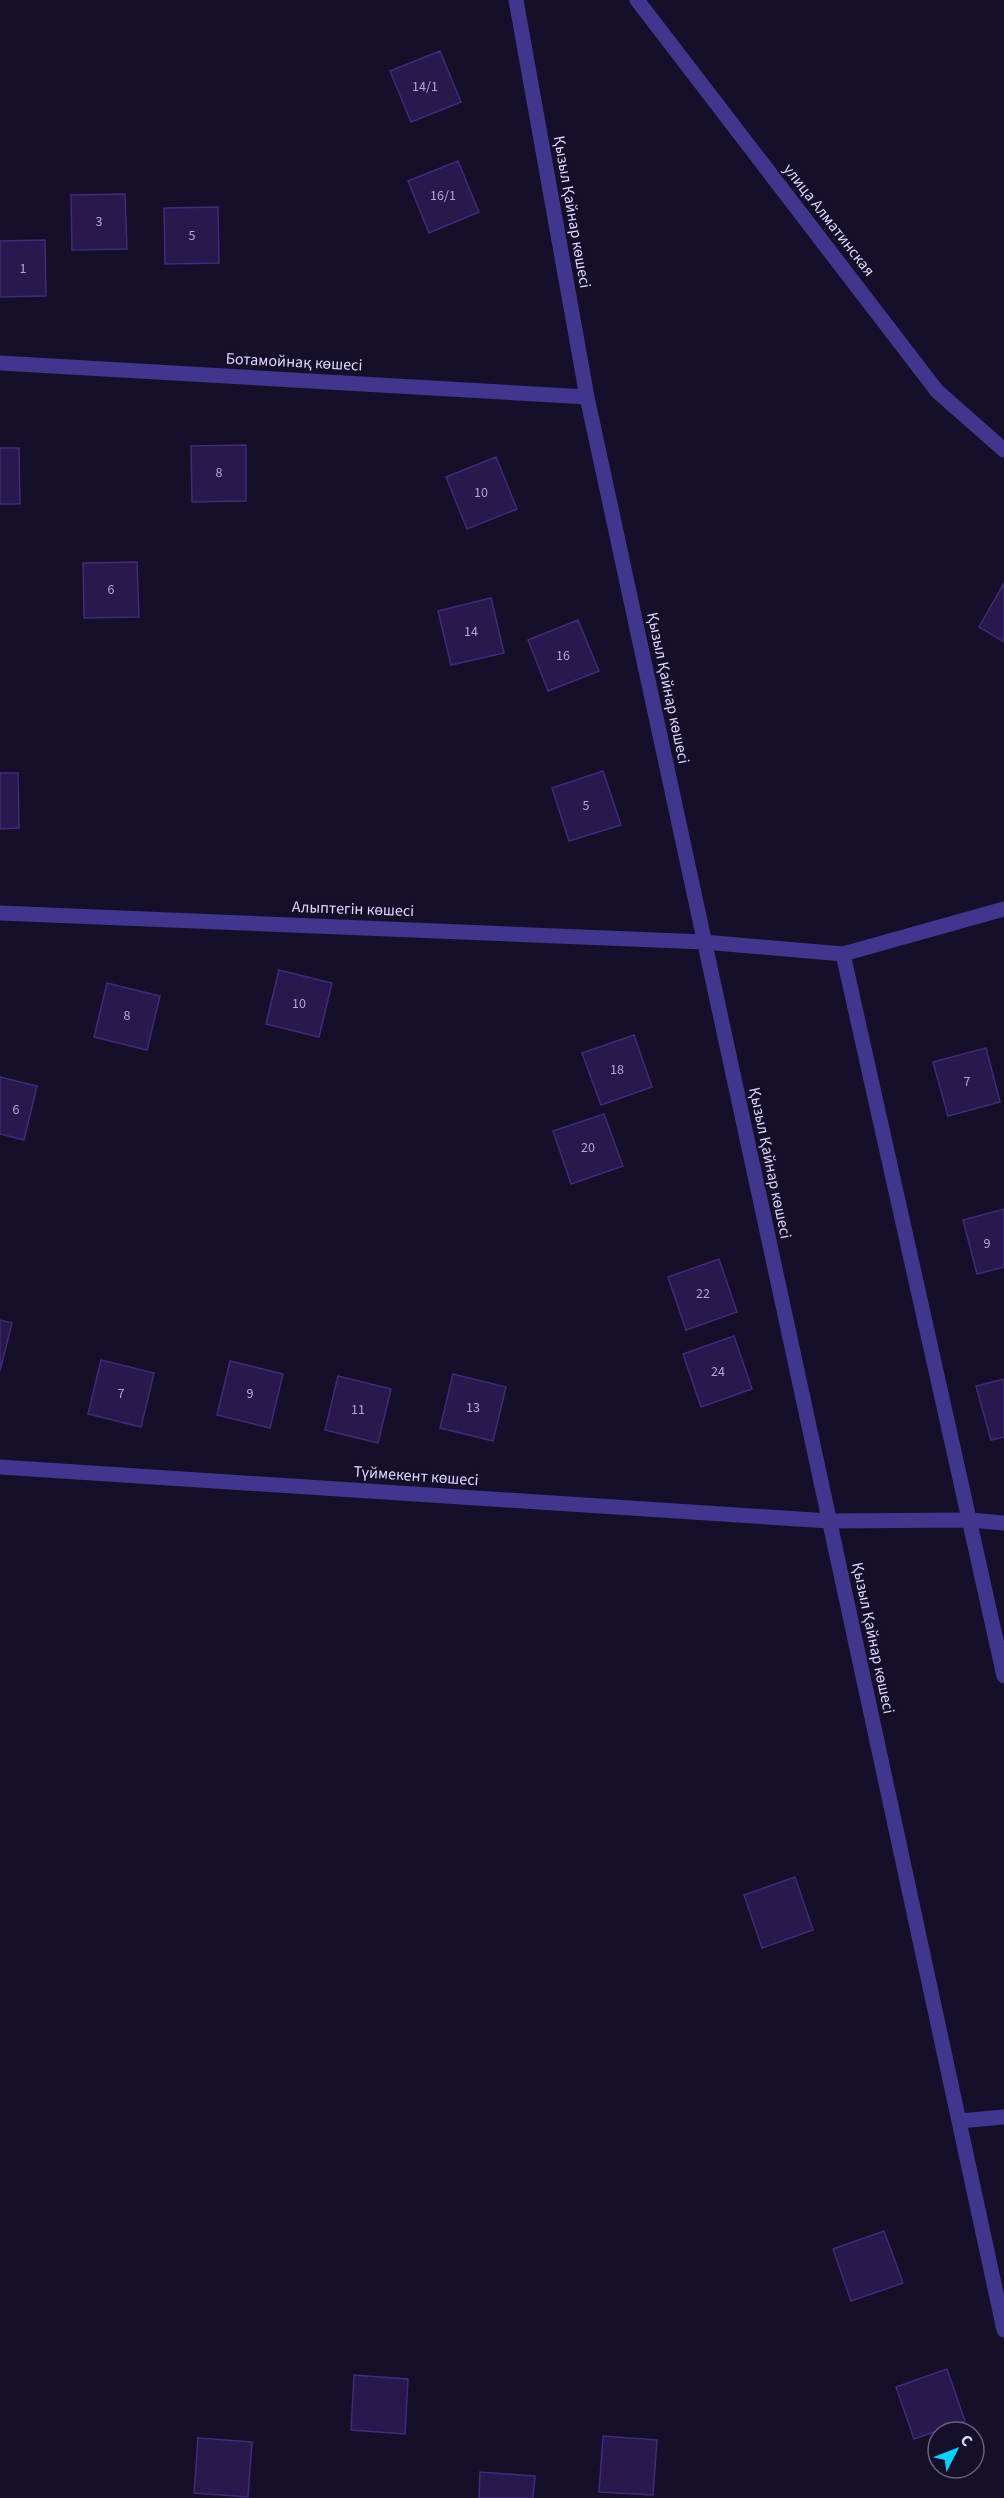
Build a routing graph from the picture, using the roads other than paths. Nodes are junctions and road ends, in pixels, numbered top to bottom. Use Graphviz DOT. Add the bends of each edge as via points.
graph roads {
  1 [pos="516,0"];
  2 [pos="637,0"];
  3 [pos="0,363"];
  4 [pos="587,397"];
  5 [pos="1004,450"];
  6 [pos="1004,909"];
  7 [pos="0,913"];
  8 [pos="704,942"];
  9 [pos="843,954"];
  10 [pos="0,1467"];
  11 [pos="970,1520"];
  12 [pos="829,1521"];
  13 [pos="1004,1523"];
  14 [pos="1004,1676"];
  15 [pos="1004,2117"];
  16 [pos="959,2121"];
  17 [pos="1004,2330"];
  1 -- 4 [label="street, Қызыл Қайнар көшесі"];
  2 -- 5 [label="street, улица Алматинская" via="938,391"];
  3 -- 4 [label="street, Ботамойнақ көшесі"];
  4 -- 8 [label="street, Қызыл Қайнар көшесі"];
  6 -- 9 [label="street"];
  7 -- 8 [label="street, Алыптегін көшесі"];
  8 -- 9 [label="street, Алыптегін көшесі"];
  8 -- 12 [label="street, Қызыл Қайнар көшесі"];
  9 -- 11 [label="street"];
  10 -- 12 [label="street, Түймекент көшесі"];
  11 -- 12 [label="street, Түймекент көшесі"];
  11 -- 13 [label="street, Түймекент көшесі"];
  11 -- 14 [label="street"];
  12 -- 16 [label="street, Қызыл Қайнар көшесі"];
  15 -- 16 [label="street"];
  16 -- 17 [label="street, Қызыл Қайнар көшесі"];
}
